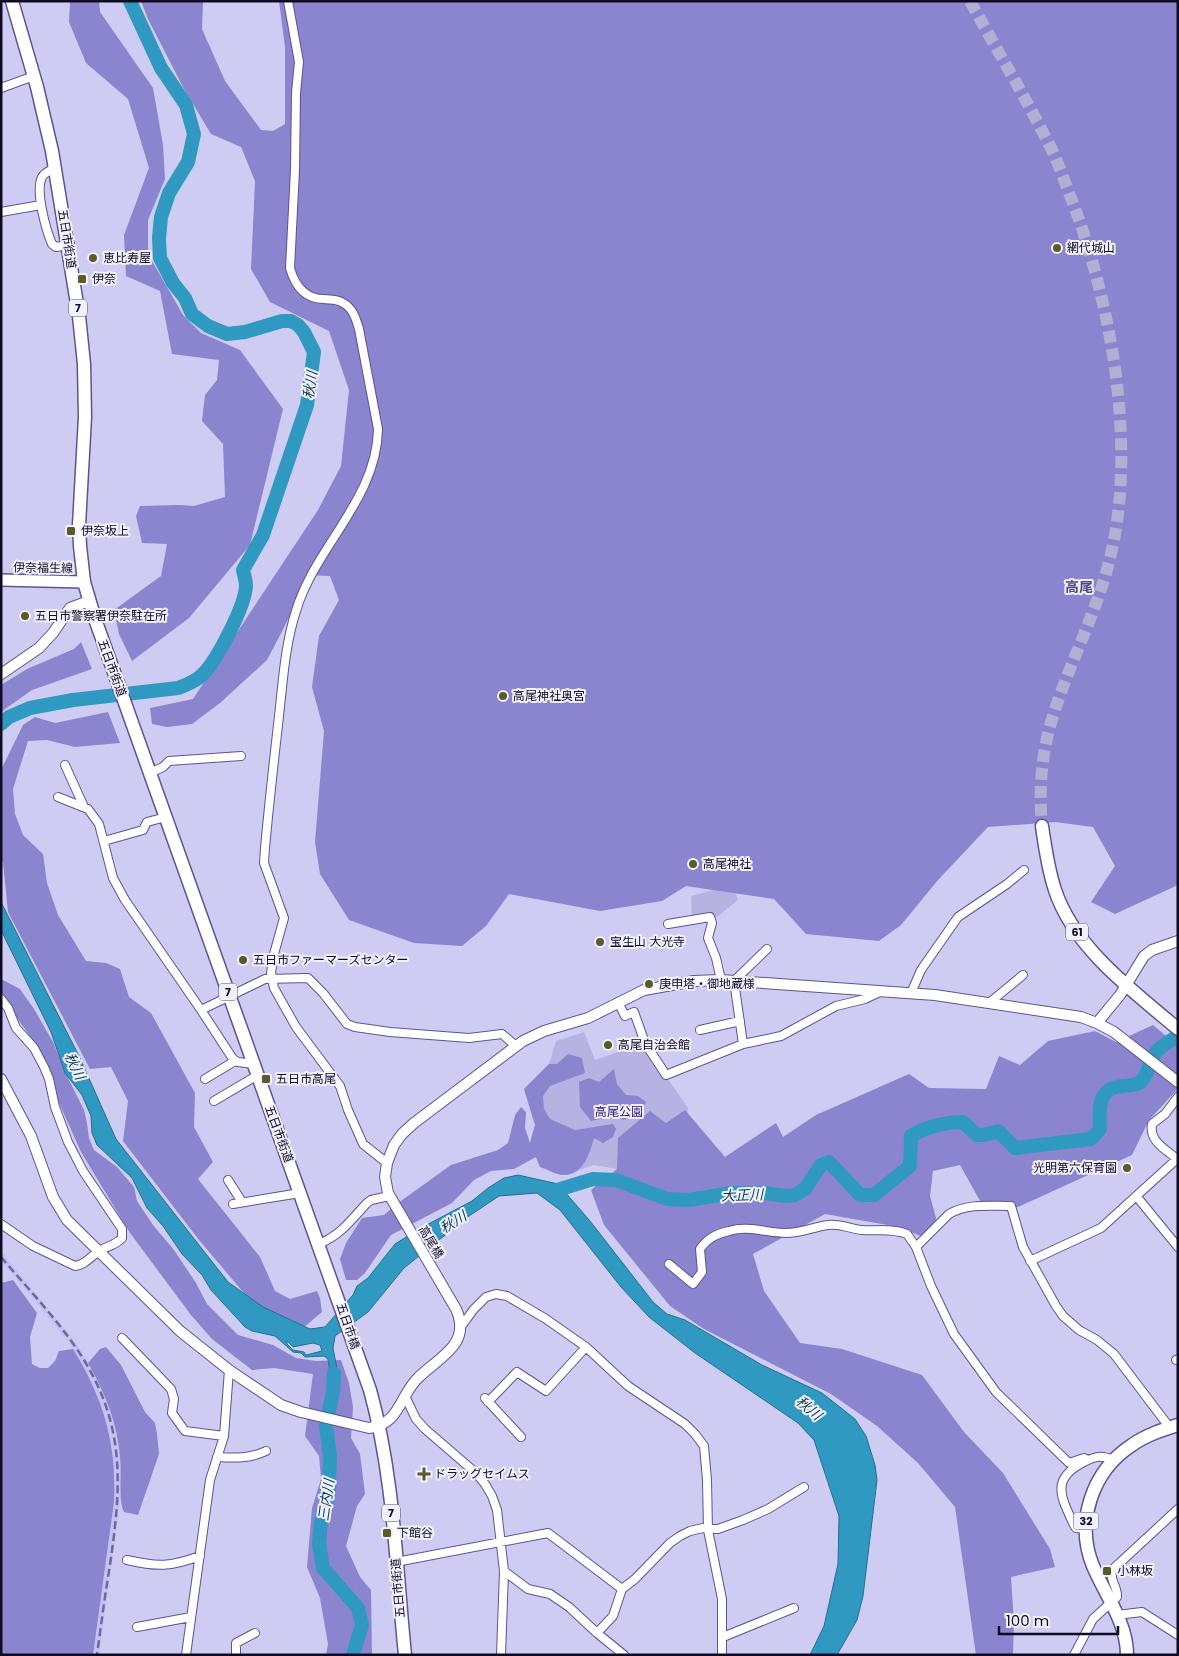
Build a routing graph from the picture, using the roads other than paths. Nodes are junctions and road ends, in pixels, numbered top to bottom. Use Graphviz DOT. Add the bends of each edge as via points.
graph roads {
  1 [pos="12,1"];
  2 [pos="288,1"];
  3 [pos="34,76"];
  4 [pos="1,88"];
  5 [pos="56,168"];
  6 [pos="41,205"];
  7 [pos="1,212"];
  8 [pos="68,246"];
  9 [pos="1,580"];
  10 [pos="84,582"];
  11 [pos="89,601"];
  12 [pos="1,674"];
  13 [pos="242,756"];
  14 [pos="65,764"];
  15 [pos="150,772"];
  16 [pos="58,797"];
  17 [pos="84,808"];
  18 [pos="166,817"];
  19 [pos="1042,826"];
  20 [pos="104,841"];
  21 [pos="1024,870"];
  22 [pos="668,924"];
  23 [pos="1178,941"];
  24 [pos="767,949"];
  25 [pos="1023,975"];
  26 [pos="272,979"];
  27 [pos="721,980"];
  28 [pos="734,981"];
  29 [pos="1126,984"];
  30 [pos="880,991"];
  31 [pos="911,993"];
  32 [pos="230,995"];
  33 [pos="1,999"];
  34 [pos="618,1002"];
  35 [pos="988,1003"];
  36 [pos="202,1010"];
  37 [pos="740,1021"];
  38 [pos="1097,1023"];
  39 [pos="1178,1029"];
  40 [pos="700,1030"];
  41 [pos="743,1044"];
  42 [pos="516,1046"];
  43 [pos="235,1061"];
  44 [pos="256,1070"];
  45 [pos="1,1079"];
  46 [pos="205,1079"];
  47 [pos="1177,1082"];
  48 [pos="1178,1097"];
  49 [pos="214,1101"];
  50 [pos="1177,1159"];
  51 [pos="386,1163"];
  52 [pos="228,1180"];
  53 [pos="300,1192"];
  54 [pos="389,1196"];
  55 [pos="1136,1196"];
  56 [pos="242,1202"];
  57 [pos="233,1204"];
  58 [pos="1,1224"];
  59 [pos="318,1244"];
  60 [pos="916,1247"];
  61 [pos="1178,1247"];
  62 [pos="98,1252"];
  63 [pos="1030,1261"];
  64 [pos="670,1264"];
  65 [pos="331,1279"];
  66 [pos="460,1328"];
  67 [pos="122,1338"];
  68 [pos="586,1347"];
  69 [pos="229,1370"];
  70 [pos="365,1374"];
  71 [pos="405,1396"];
  72 [pos="380,1426"];
  73 [pos="1174,1426"];
  74 [pos="224,1436"];
  75 [pos="521,1437"];
  76 [pos="266,1451"];
  77 [pos="217,1457"];
  78 [pos="1088,1460"];
  79 [pos="1114,1460"];
  80 [pos="804,1487"];
  81 [pos="1178,1509"];
  82 [pos="1086,1529"];
  83 [pos="708,1530"];
  84 [pos="500,1542"];
  85 [pos="200,1556"];
  86 [pos="127,1560"];
  87 [pos="396,1562"];
  88 [pos="504,1571"];
  89 [pos="622,1589"];
  90 [pos="1111,1602"];
  91 [pos="794,1608"];
  92 [pos="1117,1615"];
  93 [pos="191,1617"];
  94 [pos="136,1627"];
  95 [pos="255,1632"];
  96 [pos="597,1633"];
  97 [pos="1178,1635"];
  98 [pos="723,1637"];
  99 [pos="234,1654"];
  100 [pos="186,1655"];
  101 [pos="405,1655"];
  102 [pos="502,1655"];
  103 [pos="624,1655"];
  104 [pos="722,1655"];
  105 [pos="1074,1655"];
  106 [pos="1127,1655"];
  1 -- 3 [label="main road, 五日市街道 / 7"];
  2 -- 26 [label="street" via="299,62 290,268 296,283 308,296 339,300 355,315 378,429 378,447 366,481 343,526 320,558 296,608 287,644 264,856 284,918 274,954"];
  3 -- 4 [label="street"];
  3 -- 5 [label="main road, 五日市街道 / 7"];
  5 -- 6 [label="street" via="41,180"];
  5 -- 8 [label="main road, 五日市街道 / 7"];
  6 -- 7 [label="street"];
  6 -- 8 [label="street" via="52,244"];
  8 -- 10 [label="main road, 五日市街道 / 7" via="84,372 79,525"];
  9 -- 10 [label="main road, 伊奈福生線"];
  10 -- 11 [label="main road, 五日市街道 / 7"];
  11 -- 12 [label="street" via="70,608 38,650"];
  11 -- 15 [label="main road, 五日市街道 / 7"];
  13 -- 15 [label="street" via="169,761"];
  14 -- 17 [label="street"];
  15 -- 18 [label="main road, 五日市街道 / 7"];
  16 -- 17 [label="street"];
  17 -- 20 [label="street" via="100,824"];
  18 -- 20 [label="street" via="147,822 143,830"];
  18 -- 32 [label="main road, 五日市街道 / 7"];
  19 -- 29 [label="main road, 61" via="1049,872 1061,905 1082,939"];
  20 -- 36 [label="street" via="113,878"];
  21 -- 31 [label="street" via="958,917 921,970"];
  22 -- 27 [label="street" via="710,917 712,923 708,938"];
  23 -- 29 [label="street" via="1147,952"];
  24 -- 28 [label="street"];
  25 -- 35 [label="street"];
  26 -- 32 [label="street"];
  26 -- 42 [label="street" via="308,978 347,1024 355,1027 469,1038 502,1034"];
  26 -- 51 [label="street" via="296,1027 340,1086 363,1144"];
  27 -- 28 [label="street"];
  27 -- 34 [label="street" via="652,988"];
  28 -- 30 [label="street"];
  28 -- 37 [label="street"];
  29 -- 38 [label="street"];
  29 -- 39 [label="main road, 61"];
  30 -- 31 [label="street"];
  30 -- 41 [label="street" via="865,999 836,1006 781,1036"];
  31 -- 35 [label="street"];
  32 -- 36 [label="street"];
  32 -- 44 [label="main road, 五日市街道 / 7"];
  33 -- 62 [label="street" via="16,1028 34,1048 44,1067 68,1142 83,1171 122,1229 122,1238 117,1244"];
  34 -- 41 [label="street" via="625,1016 634,1012 645,1043 666,1075"];
  34 -- 42 [label="street" via="582,1020 539,1032"];
  35 -- 38 [label="street"];
  36 -- 43 [label="street"];
  37 -- 40 [label="street"];
  37 -- 41 [label="street"];
  38 -- 47 [label="street" via="1129,1043"];
  42 -- 51 [label="street" via="409,1128 395,1143"];
  43 -- 44 [label="street"];
  43 -- 46 [label="street"];
  44 -- 49 [label="street"];
  44 -- 53 [label="main road, 五日市街道 / 7"];
  45 -- 62 [label="street" via="31,1136 56,1202 71,1225"];
  48 -- 50 [label="street" via="1152,1124 1151,1131 1154,1140"];
  50 -- 55 [label="street"];
  51 -- 54 [label="street" via="385,1182"];
  52 -- 56 [label="street"];
  53 -- 56 [label="street"];
  53 -- 59 [label="main road, 五日市街道 / 7"];
  54 -- 59 [label="street" via="367,1203 341,1232"];
  54 -- 66 [label="street, 高尾橋" via="458,1313"];
  55 -- 61 [label="street"];
  55 -- 63 [label="street" via="1101,1228"];
  56 -- 57 [label="street"];
  58 -- 62 [label="street" via="33,1246 73,1266 82,1265"];
  59 -- 65 [label="main road, 五日市街道 / 7"];
  60 -- 63 [label="street" via="949,1214 961,1208 1011,1206"];
  60 -- 64 [label="street" via="907,1234 900,1231 860,1230 838,1224 784,1233 743,1228 707,1239 700,1248 702,1272 693,1284"];
  60 -- 78 [label="street" via="950,1329 996,1392 1069,1464 1084,1458"];
  62 -- 69 [label="street" via="185,1336"];
  63 -- 73 [label="street" via="1063,1316 1114,1354"];
  65 -- 70 [label="main road, 五日市橋 / 7"];
  66 -- 68 [label="street" via="486,1298 500,1294 546,1319"];
  66 -- 71 [label="street" via="450,1351 418,1378"];
  67 -- 74 [label="street" via="171,1389 174,1399 172,1413 185,1431"];
  68 -- 75 [label="street" via="546,1391 517,1372 486,1400"];
  68 -- 83 [label="street" via="628,1386 686,1424 704,1446"];
  69 -- 72 [label="street" via="281,1405 340,1422 369,1428"];
  69 -- 74 [label="street"];
  70 -- 72 [label="main road, 五日市街道 / 7"];
  71 -- 72 [label="street" via="394,1416"];
  71 -- 84 [label="street" via="416,1419 425,1429 485,1484 496,1510"];
  72 -- 87 [label="main road, 五日市街道 / 7"];
  73 -- 79 [label="main road, 32" via="1138,1441"];
  74 -- 77 [label="street"];
  76 -- 77 [label="street" via="243,1458"];
  77 -- 85 [label="street" via="210,1480"];
  78 -- 79 [label="street" via="1103,1456"];
  78 -- 82 [label="street" via="1068,1472 1061,1486 1074,1525"];
  79 -- 82 [label="main road, 32" via="1093,1493"];
  80 -- 83 [label="street" via="743,1520"];
  81 -- 90 [label="street" via="1112,1570 1117,1595"];
  82 -- 90 [label="main road, 32" via="1093,1565"];
  83 -- 89 [label="street" via="702,1528 680,1536"];
  83 -- 98 [label="street" via="722,1599"];
  84 -- 87 [label="street"];
  84 -- 88 [label="street"];
  84 -- 89 [label="street" via="548,1533"];
  85 -- 86 [label="street" via="178,1564 159,1566"];
  85 -- 93 [label="street"];
  87 -- 101 [label="main road, 五日市街道 / 7"];
  88 -- 96 [label="street" via="528,1589 550,1594"];
  88 -- 102 [label="street"];
  89 -- 96 [label="street" via="612,1616"];
  90 -- 92 [label="main road, 32"];
  90 -- 105 [label="street" via="1094,1619"];
  91 -- 98 [label="street"];
  92 -- 97 [label="street" via="1142,1612"];
  92 -- 106 [label="main road, 32" via="1125,1634"];
  93 -- 94 [label="street"];
  93 -- 100 [label="street"];
  95 -- 99 [label="street" via="236,1644"];
  96 -- 103 [label="street"];
  98 -- 104 [label="street"];
}
